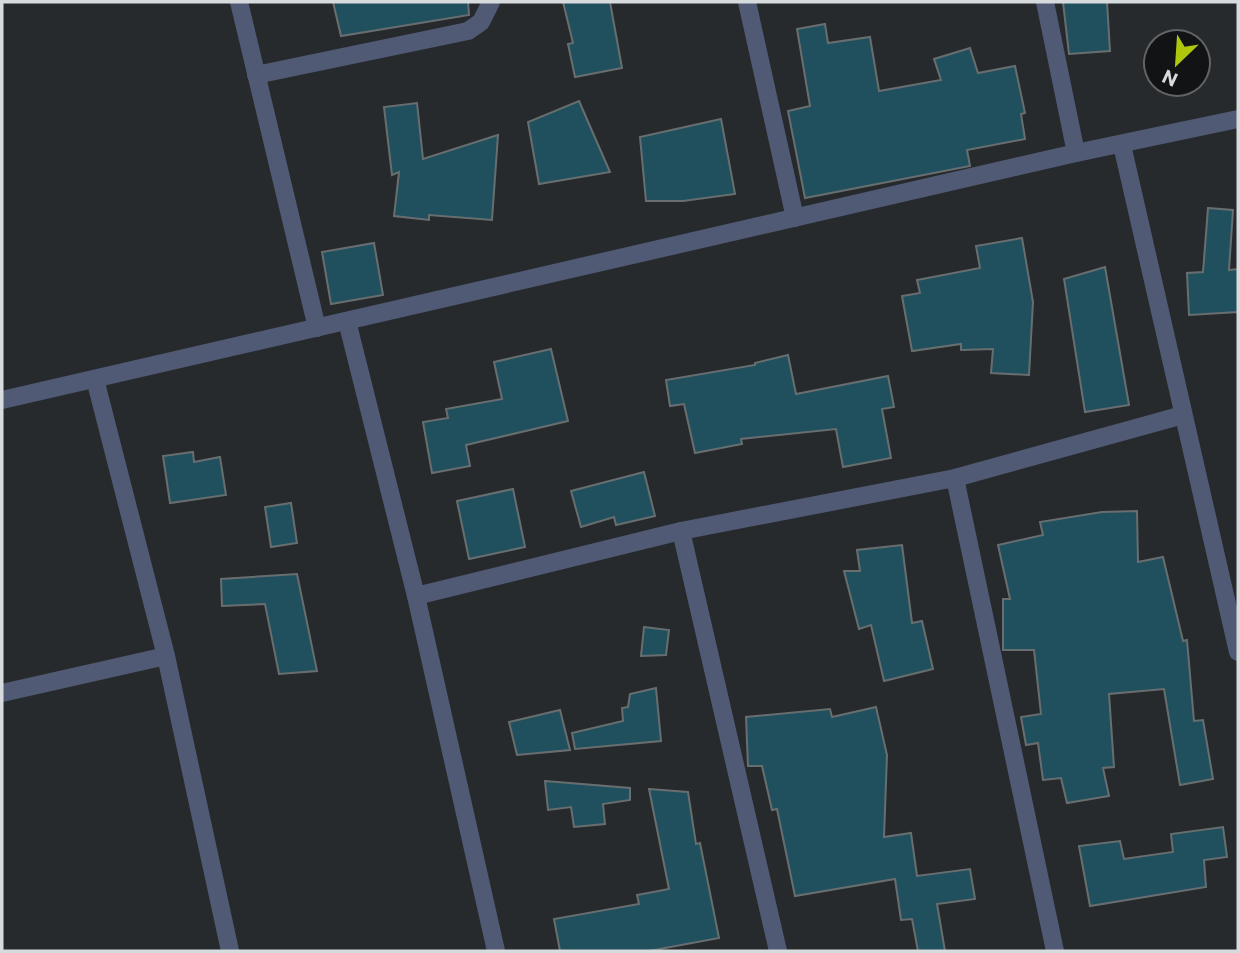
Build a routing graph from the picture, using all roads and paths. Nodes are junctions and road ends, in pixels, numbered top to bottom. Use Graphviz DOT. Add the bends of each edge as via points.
graph roads {
  1 [pos="239,2"];
  2 [pos="491,2"];
  3 [pos="747,2"];
  4 [pos="1045,2"];
  5 [pos="256,75"];
  6 [pos="1238,119"];
  7 [pos="1122,145"];
  8 [pos="1076,153"];
  9 [pos="795,218"];
  10 [pos="347,321"];
  11 [pos="317,328"];
  12 [pos="95,379"];
  13 [pos="2,400"];
  14 [pos="1183,415"];
  15 [pos="955,478"];
  16 [pos="681,531"];
  17 [pos="416,596"];
  18 [pos="1238,652"];
  19 [pos="166,656"];
  20 [pos="2,693"];
  21 [pos="230,951"];
  22 [pos="496,951"];
  23 [pos="778,951"];
  24 [pos="1055,951"];
  1 -- 5 [label="street"];
  2 -- 5 [label="street" via="481,22 467,31"];
  3 -- 9 [label="street"];
  4 -- 8 [label="street"];
  5 -- 11 [label="street"];
  6 -- 7 [label="street"];
  7 -- 8 [label="street"];
  7 -- 14 [label="street"];
  8 -- 9 [label="street"];
  9 -- 10 [label="street"];
  10 -- 11 [label="street"];
  10 -- 17 [label="street"];
  11 -- 12 [label="street"];
  12 -- 13 [label="street"];
  12 -- 19 [label="street"];
  14 -- 15 [label="street"];
  14 -- 18 [label="street"];
  15 -- 16 [label="street"];
  15 -- 24 [label="street"];
  16 -- 17 [label="street"];
  16 -- 23 [label="street"];
  17 -- 22 [label="street"];
  19 -- 20 [label="street"];
  19 -- 21 [label="street"];
}
